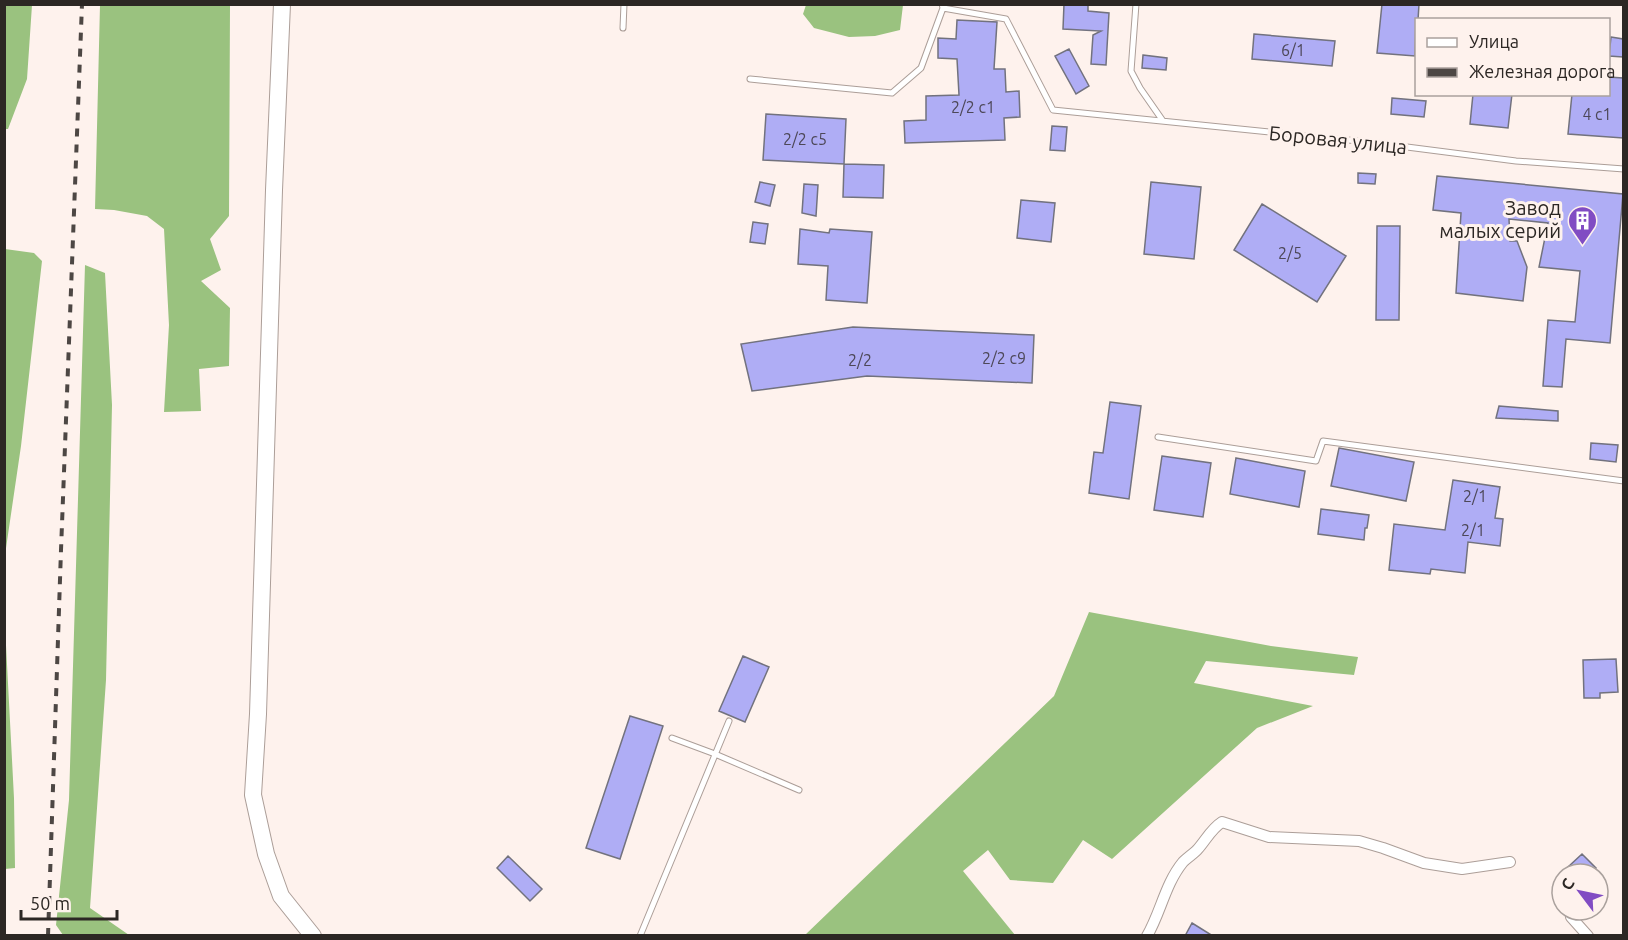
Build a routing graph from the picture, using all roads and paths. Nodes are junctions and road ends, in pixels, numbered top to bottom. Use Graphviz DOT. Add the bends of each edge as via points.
graph roads {
  1 [pos="282,4"];
  2 [pos="624,4"];
  3 [pos="1136,4"];
  4 [pos="942,6"];
  5 [pos="623,28"];
  6 [pos="750,79"];
  7 [pos="1163,121"];
  8 [pos="1623,170"];
  9 [pos="1158,437"];
  10 [pos="1623,481"];
  11 [pos="729,721"];
  12 [pos="672,738"];
  13 [pos="715,754"];
  14 [pos="799,790"];
  15 [pos="1510,862"];
  16 [pos="1575,922"];
  17 [pos="313,936"];
  18 [pos="640,936"];
  19 [pos="1147,936"];
  20 [pos="1588,936"];
  1 -- 17 [label="street" via="254,795 266,854 281,896"];
  2 -- 5 [label="lane"];
  3 -- 7 [label="lane" via="1131,71"];
  4 -- 6 [label="lane" via="921,68 892,93"];
  4 -- 7 [label="lane, Боровая улица" via="1006,19 1053,110"];
  7 -- 8 [label="lane, Боровая улица"];
  9 -- 10 [label="lane" via="1316,460 1323,441"];
  11 -- 13 [label="lane"];
  12 -- 13 [label="lane"];
  13 -- 14 [label="lane"];
  13 -- 18 [label="lane"];
  15 -- 19 [label="street" via="1462,869 1424,863 1359,841 1269,837 1222,822 1183,861"];
  16 -- 20 [label="street"];
}
